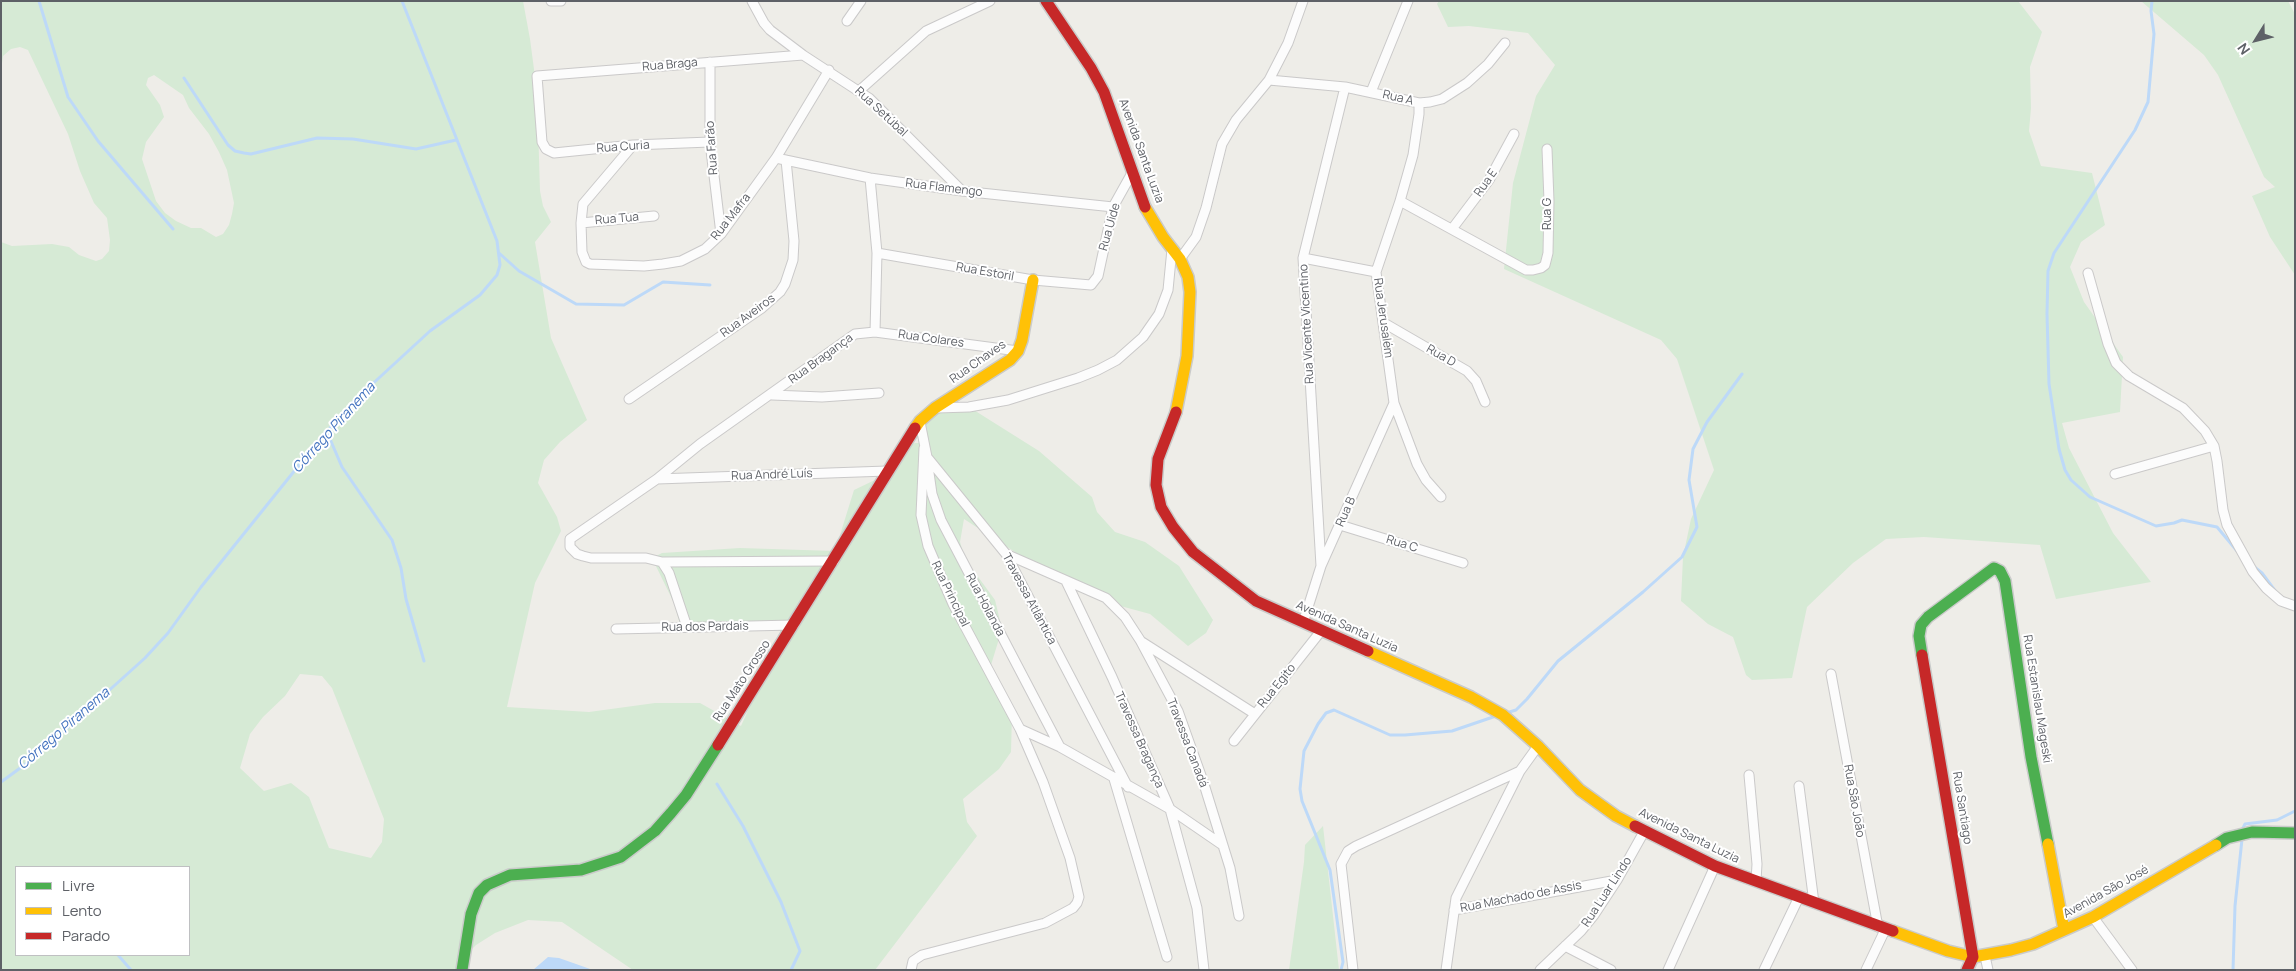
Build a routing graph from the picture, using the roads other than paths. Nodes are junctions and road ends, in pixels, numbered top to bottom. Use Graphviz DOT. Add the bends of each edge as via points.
graph roads {
  1 [pos="561,1"];
  2 [pos="752,1"];
  3 [pos="861,1"];
  4 [pos="990,1"];
  5 [pos="1046,1"];
  6 [pos="1302,1"];
  7 [pos="1408,1"];
  8 [pos="551,2"];
  9 [pos="847,21"];
  10 [pos="1505,43"];
  11 [pos="803,55"];
  12 [pos="710,62"];
  13 [pos="829,70"];
  14 [pos="1269,80"];
  15 [pos="1345,87"];
  16 [pos="860,90"];
  17 [pos="1371,92"];
  18 [pos="1419,102"];
  19 [pos="1514,134"];
  20 [pos="542,142"];
  21 [pos="710,142"];
  22 [pos="633,145"];
  23 [pos="1547,149"];
  24 [pos="776,158"];
  25 [pos="786,160"];
  26 [pos="1132,173"];
  27 [pos="870,178"];
  28 [pos="962,191"];
  29 [pos="1400,201"];
  30 [pos="1113,207"];
  31 [pos="654,216"];
  32 [pos="581,223"];
  33 [pos="1452,228"];
  34 [pos="721,234"];
  35 [pos="1172,249"];
  36 [pos="877,253"];
  37 [pos="1303,258"];
  38 [pos="1180,259"];
  39 [pos="1376,272"];
  40 [pos="2088,273"];
  41 [pos="1033,280"];
  42 [pos="1094,283"];
  43 [pos="1384,323"];
  44 [pos="874,332"];
  45 [pos="1018,351"];
  46 [pos="879,393"];
  47 [pos="772,394"];
  48 [pos="629,400"];
  49 [pos="1485,402"];
  50 [pos="1394,404"];
  51 [pos="935,408"];
  52 [pos="920,421"];
  53 [pos="2214,446"];
  54 [pos="925,453"];
  55 [pos="886,471"];
  56 [pos="2115,474"];
  57 [pos="657,479"];
  58 [pos="1441,497"];
  59 [pos="1340,525"];
  60 [pos="1006,554"];
  61 [pos="834,561"];
  62 [pos="662,562"];
  63 [pos="1463,563"];
  64 [pos="1321,566"];
  65 [pos="1066,581"];
  66 [pos="2295,606"];
  67 [pos="1303,623"];
  68 [pos="794,625"];
  69 [pos="1921,625"];
  70 [pos="687,627"];
  71 [pos="616,629"];
  72 [pos="1321,631"];
  73 [pos="1140,640"];
  74 [pos="1831,674"];
  75 [pos="1255,714"];
  76 [pos="1020,729"];
  77 [pos="1234,741"];
  78 [pos="1538,746"];
  79 [pos="1060,747"];
  80 [pos="1520,771"];
  81 [pos="1749,775"];
  82 [pos="1114,779"];
  83 [pos="1799,786"];
  84 [pos="1128,788"];
  85 [pos="1170,809"];
  86 [pos="1645,830"];
  87 [pos="2295,834"];
  88 [pos="1222,844"];
  89 [pos="1715,866"];
  90 [pos="1617,880"];
  91 [pos="1756,881"];
  92 [pos="1799,897"];
  93 [pos="1814,903"];
  94 [pos="1454,910"];
  95 [pos="1239,916"];
  96 [pos="2093,917"];
  97 [pos="1881,928"];
  98 [pos="2064,930"];
  99 [pos="1565,946"];
  100 [pos="1985,956"];
  101 [pos="1167,957"];
  102 [pos="1973,957"];
  103 [pos="462,970"];
  104 [pos="911,970"];
  105 [pos="1204,970"];
  106 [pos="1353,970"];
  107 [pos="1446,970"];
  108 [pos="1540,970"];
  109 [pos="1611,970"];
  110 [pos="1668,970"];
  111 [pos="1764,970"];
  112 [pos="1866,970"];
  113 [pos="1967,970"];
  114 [pos="1988,970"];
  115 [pos="2132,970"];
  1 -- 8 [label="street"];
  2 -- 11 [label="street, Rua Setúbal" via="770,30"];
  3 -- 9 [label="street"];
  4 -- 16 [label="street" via="926,31"];
  5 -- 26 [label="street, Avenida Santa Luzia" via="1104,92 1123,138"];
  6 -- 14 [label="street" via="1288,42"];
  7 -- 17 [label="street"];
  10 -- 18 [label="street, Rua A" via="1476,75 1455,92 1442,99"];
  11 -- 12 [label="street, Rua Braga"];
  11 -- 13 [label="street, Rua Setúbal"];
  12 -- 20 [label="street, Rua Braga" via="537,76"];
  12 -- 21 [label="street, Rua Farão"];
  13 -- 16 [label="street, Rua Setúbal"];
  13 -- 24 [label="street"];
  14 -- 15 [label="street, Rua A"];
  14 -- 38 [label="street" via="1236,120 1222,144 1206,208 1191,244"];
  15 -- 17 [label="street, Rua A"];
  15 -- 37 [label="street, Rua Vicente Vicentino"];
  16 -- 28 [label="street, Rua Setúbal"];
  17 -- 18 [label="street, Rua A"];
  18 -- 29 [label="street, Rua Jerusalém" via="1414,146"];
  19 -- 33 [label="street, Rua E" via="1489,180"];
  20 -- 22 [label="street, Rua Curia" via="546,150 554,153"];
  21 -- 22 [label="street, Rua Curia"];
  21 -- 34 [label="street, Rua Farão"];
  22 -- 32 [label="street" via="583,204"];
  23 -- 33 [label="street, Rua G" via="1549,201 1545,265 1526,270"];
  24 -- 25 [label="street, Rua Flamengo"];
  24 -- 34 [label="street, Rua Mafra"];
  25 -- 27 [label="street, Rua Flamengo"];
  25 -- 48 [label="street, Rua Aveiros" via="794,241 793,260 785,284 766,305"];
  26 -- 30 [label="street, Rua Uide"];
  26 -- 35 [label="street, Avenida Santa Luzia" via="1155,224"];
  27 -- 28 [label="street, Rua Flamengo"];
  27 -- 36 [label="street"];
  28 -- 30 [label="street, Rua Flamengo"];
  29 -- 33 [label="street"];
  29 -- 39 [label="street, Rua Jerusalém"];
  30 -- 42 [label="street, Rua Uide"];
  31 -- 32 [label="street, Rua Tua"];
  32 -- 34 [label="street, Rua Mafra" via="582,252 586,262 597,265 644,266 681,261 705,249"];
  35 -- 38 [label="street, Avenida Santa Luzia"];
  35 -- 51 [label="street" via="1168,290 1162,308 1143,338 1117,360 1092,373 1008,400 969,407"];
  36 -- 41 [label="street, Rua Estoril"];
  36 -- 44 [label="street"];
  37 -- 39 [label="street"];
  37 -- 64 [label="street, Rua Vicente Vicentino"];
  38 -- 67 [label="street, Avenida Santa Luzia" via="1190,292 1187,356 1179,404 1158,459 1156,485 1161,507 1173,527 1210,567 1256,601"];
  39 -- 43 [label="street, Rua Jerusalém"];
  40 -- 53 [label="street" via="2116,363 2128,376 2183,408 2205,431"];
  41 -- 42 [label="street, Rua Estoril" via="1087,286"];
  41 -- 45 [label="street, Rua Chaves"];
  43 -- 49 [label="street, Rua D" via="1467,370"];
  43 -- 50 [label="street, Rua Jerusalém"];
  44 -- 45 [label="street, Rua Colares"];
  44 -- 47 [label="street, Rua Bragança" via="862,332 846,340"];
  45 -- 51 [label="street, Rua Chaves" via="1010,360"];
  46 -- 47 [label="street" via="822,397"];
  47 -- 57 [label="street, Rua Bragança" via="700,444"];
  50 -- 58 [label="street, Rua Jerusalém" via="1417,464"];
  50 -- 59 [label="street, Rua B"];
  51 -- 52 [label="street, Rua Chaves"];
  52 -- 54 [label="street"];
  52 -- 55 [label="street, Rua Mato Grosso"];
  53 -- 56 [label="street"];
  53 -- 66 [label="street" via="2227,526 2266,588 2281,601"];
  54 -- 60 [label="street, Travessa Atlântica"];
  54 -- 76 [label="street, Rua Principal" via="921,515 928,546 953,604"];
  54 -- 79 [label="street, Rua Holanda" via="930,485 941,520"];
  55 -- 57 [label="street, Rua André Luís"];
  55 -- 61 [label="street, Rua Mato Grosso"];
  57 -- 62 [label="street, Rua Bragança" via="573,535 569,543 577,554 590,558 646,558"];
  59 -- 63 [label="street, Rua C"];
  59 -- 64 [label="street, Rua B"];
  60 -- 65 [label="street"];
  60 -- 84 [label="street, Travessa Atlântica"];
  61 -- 62 [label="street"];
  61 -- 68 [label="street, Rua Mato Grosso"];
  62 -- 70 [label="street" via="670,573"];
  64 -- 67 [label="street, Rua B"];
  65 -- 73 [label="street, Travessa Canadá" via="1111,602"];
  65 -- 85 [label="street, Travessa Bragança"];
  67 -- 72 [label="street, Avenida Santa Luzia"];
  68 -- 70 [label="street, Rua dos Pardais"];
  68 -- 103 [label="street, Rua Mato Grosso" via="686,795 656,831 621,857 601,864 580,870 497,878 479,893 471,914"];
  69 -- 98 [label="street, Rua Estanislau Mageski" via="1937,608 1989,570 1998,569 2004,576 2031,757"];
  69 -- 102 [label="street, Rua Santiago" via="1920,646"];
  70 -- 71 [label="street, Rua dos Pardais"];
  72 -- 75 [label="street, Rua Egito"];
  72 -- 78 [label="street, Avenida Santa Luzia" via="1471,697 1503,714"];
  73 -- 75 [label="street"];
  73 -- 88 [label="street, Travessa Canadá" via="1178,711"];
  74 -- 97 [label="street, Rua São João"];
  75 -- 77 [label="street, Rua Egito"];
  76 -- 79 [label="street"];
  76 -- 104 [label="street, Rua Principal" via="1070,858 1079,897 1073,908 1045,923 922,955 913,961"];
  78 -- 80 [label="street"];
  78 -- 86 [label="street, Avenida Santa Luzia" via="1580,790 1616,816"];
  79 -- 82 [label="street"];
  80 -- 94 [label="street" via="1463,883"];
  80 -- 106 [label="street" via="1348,851 1341,864"];
  81 -- 91 [label="street"];
  82 -- 84 [label="street"];
  82 -- 101 [label="street"];
  83 -- 93 [label="street"];
  84 -- 85 [label="street"];
  85 -- 88 [label="street"];
  85 -- 105 [label="street, Travessa Bragança" via="1197,908"];
  86 -- 89 [label="street, Avenida Santa Luzia"];
  86 -- 90 [label="street, Rua Luar Lindo"];
  87 -- 96 [label="street, Avenida São José" via="2252,832 2227,838"];
  88 -- 95 [label="street, Travessa Canadá"];
  89 -- 91 [label="street, Avenida Santa Luzia"];
  89 -- 110 [label="street"];
  90 -- 94 [label="street, Rua Machado de Assis"];
  90 -- 99 [label="street, Rua Luar Lindo" via="1594,915"];
  91 -- 92 [label="street, Avenida São José"];
  92 -- 93 [label="street, Avenida São José"];
  92 -- 111 [label="street"];
  93 -- 97 [label="street, Avenida São José"];
  94 -- 107 [label="street"];
  96 -- 98 [label="street, Avenida São José"];
  96 -- 115 [label="street"];
  97 -- 102 [label="street, Avenida São José" via="1925,945"];
  97 -- 112 [label="street"];
  98 -- 100 [label="street, Avenida São José" via="2033,944"];
  99 -- 108 [label="street, Rua Luar Lindo"];
  99 -- 109 [label="street"];
  100 -- 102 [label="street, Avenida São José"];
  100 -- 114 [label="street"];
  102 -- 113 [label="street"];
}
